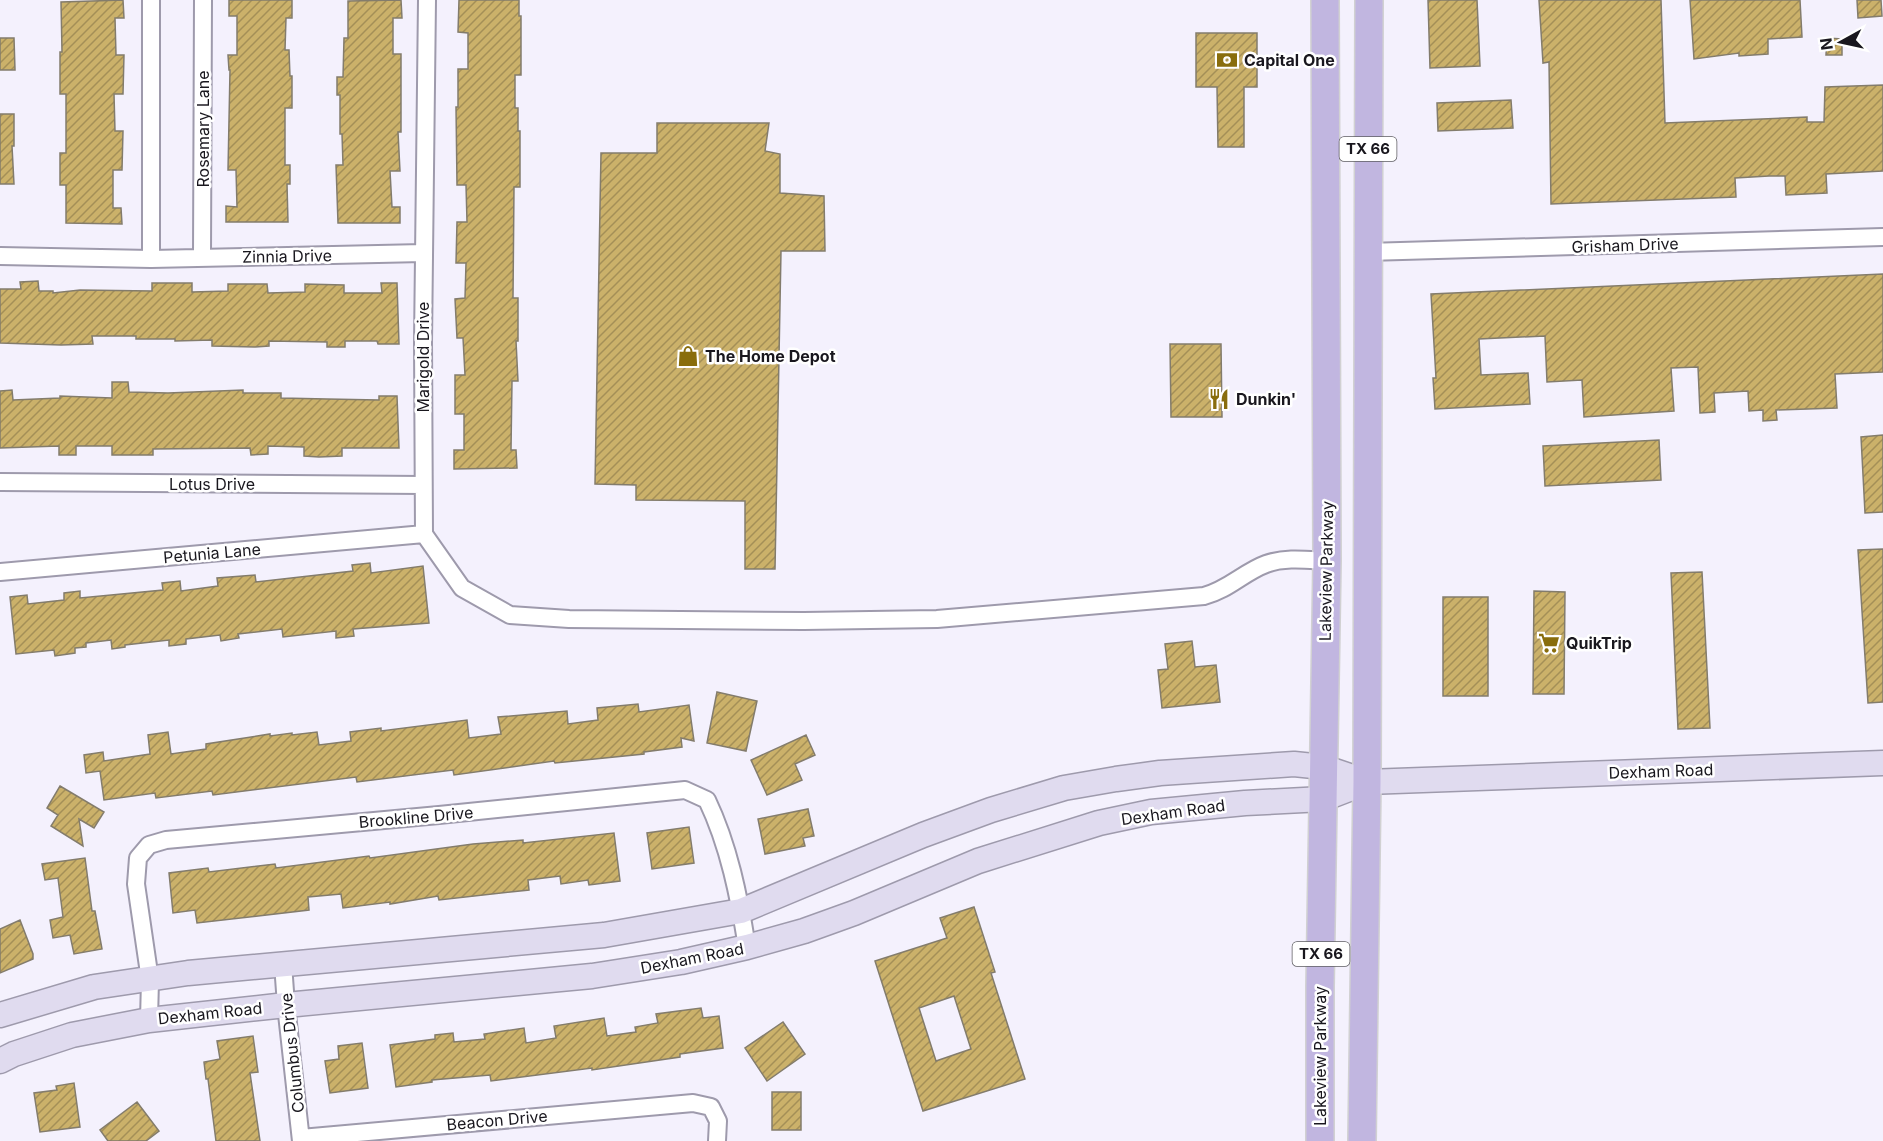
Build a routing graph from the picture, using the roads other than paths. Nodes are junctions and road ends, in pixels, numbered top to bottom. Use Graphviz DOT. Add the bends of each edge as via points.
graph roads {
  1 [pos="151,0"];
  2 [pos="203,0"];
  3 [pos="428,0"];
  4 [pos="1369,0"];
  5 [pos="1323,4"];
  6 [pos="1883,237"];
  7 [pos="1327,252"];
  8 [pos="1367,252"];
  9 [pos="423,253"];
  10 [pos="0,256"];
  11 [pos="202,257"];
  12 [pos="151,259"];
  13 [pos="0,482"];
  14 [pos="423,485"];
  15 [pos="424,534"];
  16 [pos="1327,561"];
  17 [pos="0,572"];
  18 [pos="1883,763"];
  19 [pos="1323,767"];
  20 [pos="1366,782"];
  21 [pos="1323,799"];
  22 [pos="741,911"];
  23 [pos="747,947"];
  24 [pos="283,964"];
  25 [pos="150,980"];
  26 [pos="286,1005"];
  27 [pos="0,1015"];
  28 [pos="150,1020"];
  29 [pos="0,1061"];
  30 [pos="301,1139"];
  31 [pos="717,1141"];
  32 [pos="1320,1141"];
  33 [pos="1362,1141"];
  1 -- 12 [label="street"];
  2 -- 11 [label="street, Rosemary Lane"];
  3 -- 9 [label="street, Marigold Drive"];
  4 -- 8 [label="main road, TX 66"];
  5 -- 7 [label="main road, Lakeview Parkway / TX 66"];
  6 -- 8 [label="street, Grisham Drive"];
  7 -- 8 [label="main road"];
  7 -- 16 [label="main road, Lakeview Parkway / TX 66"];
  8 -- 20 [label="main road, TX 66"];
  9 -- 11 [label="street, Zinnia Drive"];
  9 -- 14 [label="street, Marigold Drive"];
  10 -- 12 [label="street, Zinnia Drive"];
  11 -- 12 [label="street, Zinnia Drive"];
  13 -- 14 [label="street, Lotus Drive"];
  14 -- 15 [label="street, Marigold Drive"];
  15 -- 16 [label="street" via="462,588 510,615 569,619 937,619 1204,596 1267,563 1289,559"];
  15 -- 17 [label="street, Petunia Lane"];
  16 -- 19 [label="main road, Lakeview Parkway / TX 66"];
  18 -- 20 [label="street, Dexham Road"];
  19 -- 20 [label="street, Dexham Road"];
  19 -- 21 [label="main road, Lakeview Parkway / TX 66"];
  19 -- 22 [label="street, Dexham Road" via="1294,764 1160,772 1064,788 923,835"];
  20 -- 21 [label="street, Dexham Road"];
  20 -- 33 [label="main road, TX 66"];
  21 -- 23 [label="street, Dexham Road" via="1151,812 1099,824 978,861 854,913"];
  21 -- 32 [label="main road, Lakeview Parkway / TX 66"];
  22 -- 23 [label="street, Brookline Drive"];
  22 -- 24 [label="street, Dexham Road" via="604,935"];
  22 -- 25 [label="street, Brookline Drive" via="720,828 707,800 685,790 166,840 149,845 138,858 136,885"];
  23 -- 26 [label="street, Dexham Road" via="592,976"];
  24 -- 25 [label="street, Dexham Road"];
  24 -- 26 [label="street, Columbus Drive"];
  25 -- 27 [label="street, Dexham Road" via="94,987"];
  25 -- 28 [label="street, Brookline Drive"];
  26 -- 28 [label="street, Dexham Road"];
  26 -- 30 [label="street, Columbus Drive"];
  28 -- 29 [label="street, Dexham Road" via="72,1035"];
  30 -- 31 [label="street, Beacon Drive" via="693,1103 711,1107 718,1121"];
}
